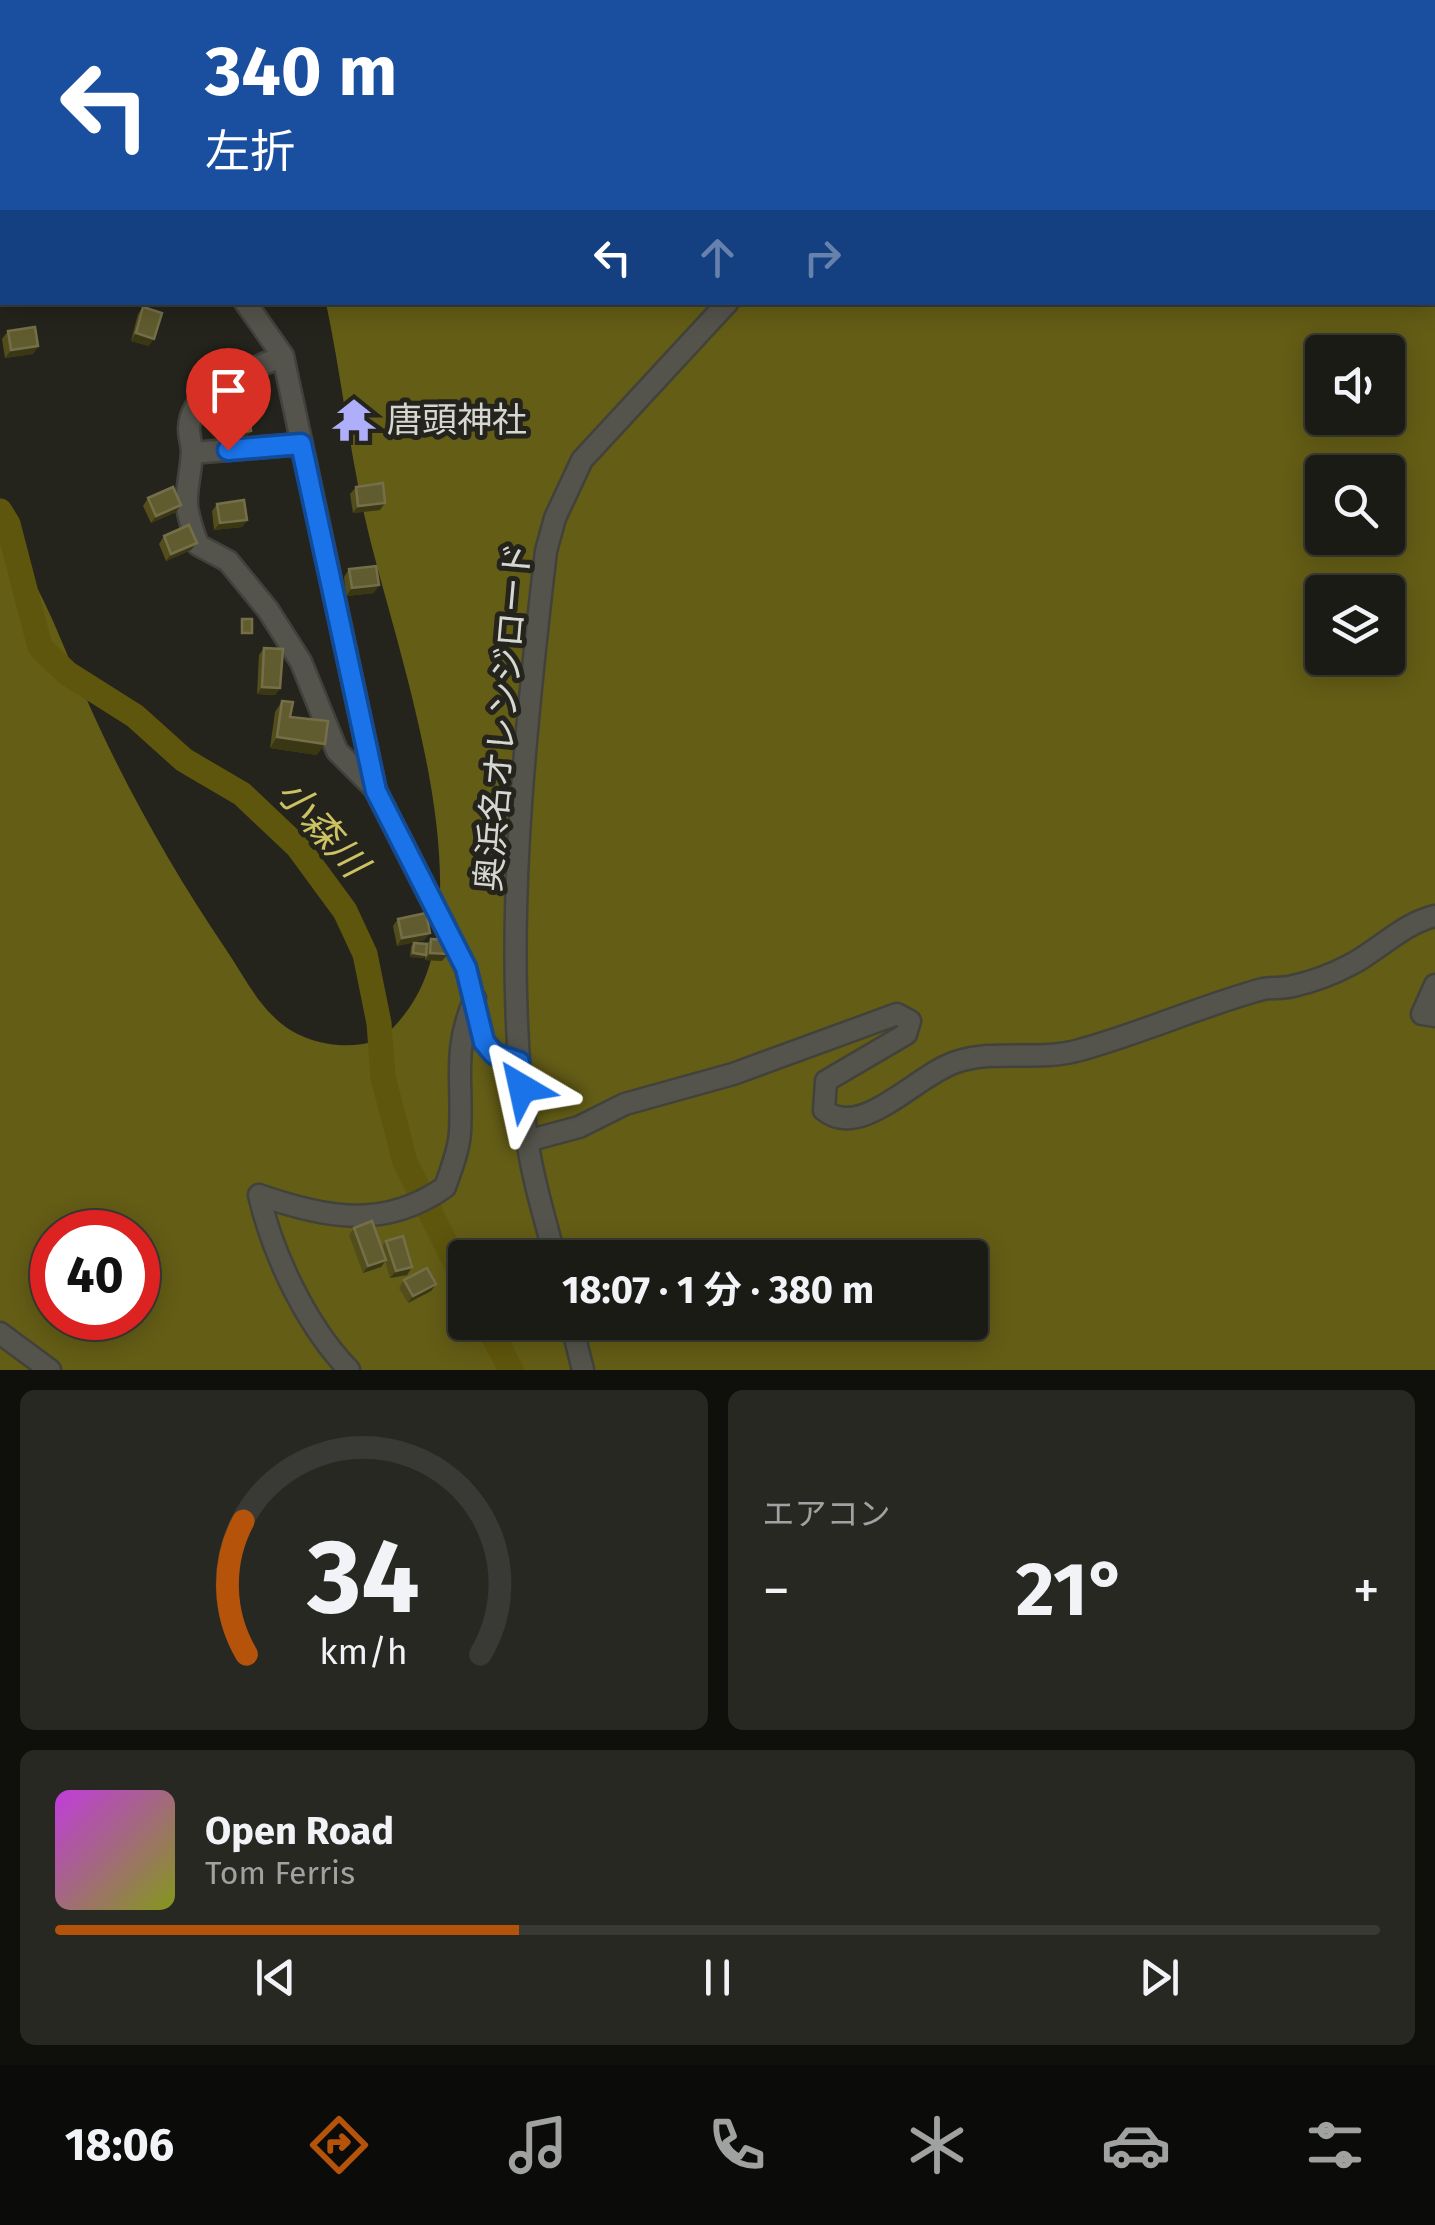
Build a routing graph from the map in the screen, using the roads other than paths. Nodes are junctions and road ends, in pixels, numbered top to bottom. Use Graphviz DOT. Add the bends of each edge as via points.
graph roads {
  1 [pos="247,305"];
  2 [pos="725,305"];
  3 [pos="283,356"];
  4 [pos="301,444"];
  5 [pos="192,453"];
  6 [pos="376,791"];
  7 [pos="1435,916"];
  8 [pos="1435,985"];
  9 [pos="475,998"];
  10 [pos="1435,1016"];
  11 [pos="519,1062"];
  12 [pos="527,1142"];
  13 [pos="551,1240"];
  14 [pos="0,1333"];
  15 [pos="576,1340"];
  16 [pos="50,1370"];
  17 [pos="349,1370"];
  18 [pos="583,1370"];
  1 -- 3 [label="street"];
  2 -- 11 [label="street, 奥浜名オレンジロード" via="582,460 546,551 524,792"];
  3 -- 4 [label="street"];
  3 -- 5 [label="street" via="208,391 191,418"];
  4 -- 5 [label="street"];
  4 -- 6 [label="street"];
  5 -- 6 [label="street" via="184,498 198,545 228,561 268,610 302,662 337,752"];
  6 -- 9 [label="street"];
  7 -- 12 [label="street" via="1350,965 1291,987 1234,998 1072,1052 958,1061 922,1076 859,1119 840,1120 824,1110 826,1081 906,1034 910,1021 897,1014"];
  8 -- 10 [label="street" via="1422,1014"];
  9 -- 11 [label="street" via="484,1042 494,1054"];
  9 -- 17 [label="street" via="456,1077 460,1134 445,1187 402,1211 358,1219 259,1195 282,1262 324,1340"];
  11 -- 12 [label="street, 奥浜名オレンジロード"];
  12 -- 13 [label="street, 奥浜名オレンジロード"];
  14 -- 16 [label="street"];
  15 -- 18 [label="street"];
}
